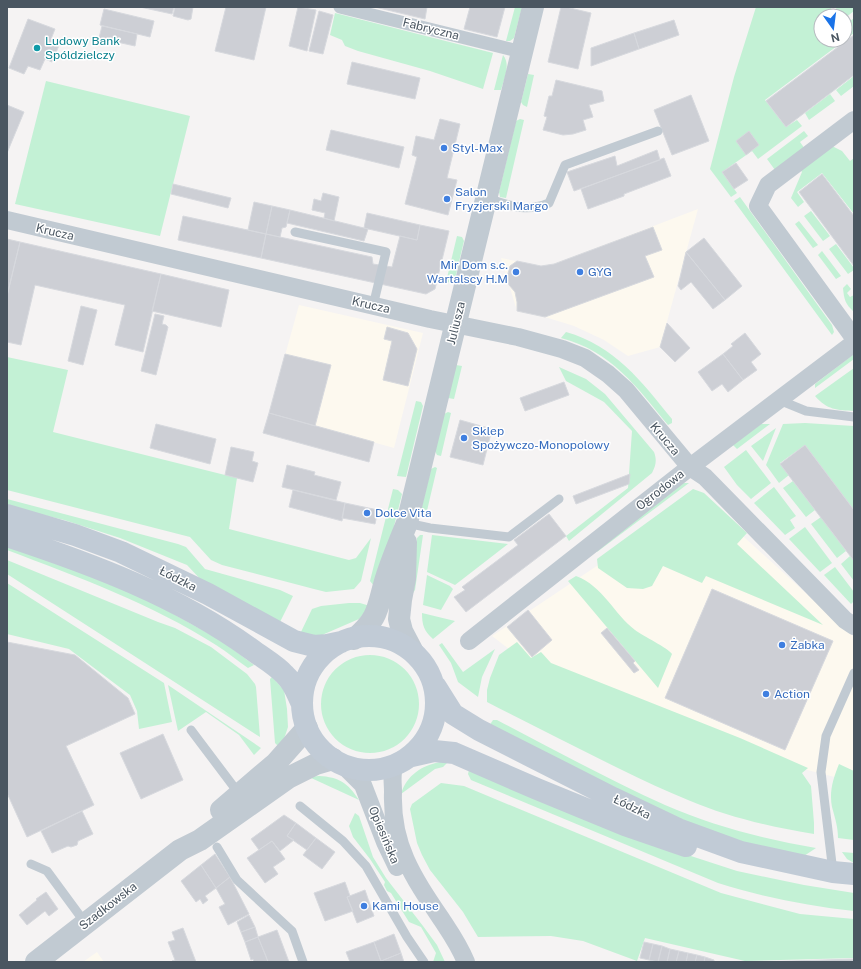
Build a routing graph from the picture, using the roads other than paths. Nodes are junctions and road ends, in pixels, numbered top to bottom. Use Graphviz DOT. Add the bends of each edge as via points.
graph roads {
  1 [pos="340,7"];
  2 [pos="533,7"];
  3 [pos="522,52"];
  4 [pos="854,120"];
  5 [pos="658,131"];
  6 [pos="486,198"];
  7 [pos="7,220"];
  8 [pos="295,232"];
  9 [pos="373,306"];
  10 [pos="456,324"];
  11 [pos="854,338"];
  12 [pos="854,343"];
  13 [pos="779,400"];
  14 [pos="854,417"];
  15 [pos="690,467"];
  16 [pos="558,499"];
  17 [pos="7,515"];
  18 [pos="407,523"];
  19 [pos="7,536"];
  20 [pos="854,626"];
  21 [pos="349,640"];
  22 [pos="468,641"];
  23 [pos="413,652"];
  24 [pos="854,673"];
  25 [pos="436,687"];
  26 [pos="302,704"];
  27 [pos="307,728"];
  28 [pos="191,730"];
  29 [pos="403,760"];
  30 [pos="338,762"];
  31 [pos="244,800"];
  32 [pos="300,806"];
  33 [pos="217,847"];
  34 [pos="31,864"];
  35 [pos="833,872"];
  36 [pos="854,874"];
  37 [pos="854,886"];
  38 [pos="443,921"];
  39 [pos="86,924"];
  40 [pos="36,962"];
  41 [pos="303,962"];
  42 [pos="424,962"];
  43 [pos="466,962"];
  1 -- 3 [label="street, Fabryczna"];
  2 -- 3 [label="street, Juliusza"];
  3 -- 6 [label="street, Juliusza"];
  4 -- 11 [label="street" via="768,185 758,206"];
  5 -- 6 [label="lane" via="565,164 548,203 540,207 529,209"];
  6 -- 10 [label="street, Juliusza"];
  7 -- 9 [label="street, Krucza"];
  8 -- 9 [label="lane" via="386,252"];
  9 -- 10 [label="street, Krucza"];
  10 -- 15 [label="street, Krucza" via="518,337 585,358 626,390"];
  10 -- 18 [label="street, Juliusza"];
  12 -- 13 [label="street, Ogrodowa"];
  13 -- 14 [label="lane" via="806,411"];
  13 -- 15 [label="street, Ogrodowa"];
  15 -- 20 [label="street, Krucza" via="705,477 845,620"];
  15 -- 22 [label="street, Ogrodowa"];
  16 -- 18 [label="lane" via="509,537"];
  17 -- 21 [label="main road, Łódzka" via="121,552 208,594 294,641 314,646"];
  18 -- 21 [label="street, Juliusza" via="376,614 363,631"];
  18 -- 23 [label="street, Juliusza" via="405,579 399,619"];
  19 -- 26 [label="main road, Łódzka" via="70,557 137,585 195,614 228,633 286,675"];
  21 -- 23 [label="main road" via="383,638 398,642"];
  21 -- 26 [label="main road" via="322,657 311,669 304,684"];
  23 -- 25 [label="main road" via="422,661"];
  24 -- 35 [label="lane" via="826,736 821,772"];
  25 -- 29 [label="main road" via="436,715 431,728 423,744"];
  25 -- 35 [label="main road, Łódzka" via="453,714 479,730 678,829 741,852"];
  26 -- 27 [label="main road"];
  27 -- 30 [label="main road" via="319,748"];
  27 -- 31 [label="street, Szadkowska"];
  28 -- 31 [label="lane"];
  29 -- 30 [label="main road" via="375,771 358,770"];
  29 -- 37 [label="main road, Łódzka" via="434,751 454,753 603,816 679,844 793,876"];
  29 -- 38 [label="street, Opiesińska" via="392,772 392,809 399,844 411,872"];
  30 -- 31 [label="street, Szadkowska" via="316,764"];
  30 -- 38 [label="street, Opiesińska" via="363,785 396,866 419,897"];
  31 -- 39 [label="street, Szadkowska" via="200,840 180,850"];
  32 -- 42 [label="lane" via="343,841 366,866"];
  33 -- 41 [label="lane" via="238,880 292,932"];
  34 -- 39 [label="lane" via="47,871"];
  35 -- 36 [label="main road, Łódzka"];
  38 -- 43 [label="street, Opiesińska" via="456,939"];
  39 -- 40 [label="street, Szadkowska"];
}
